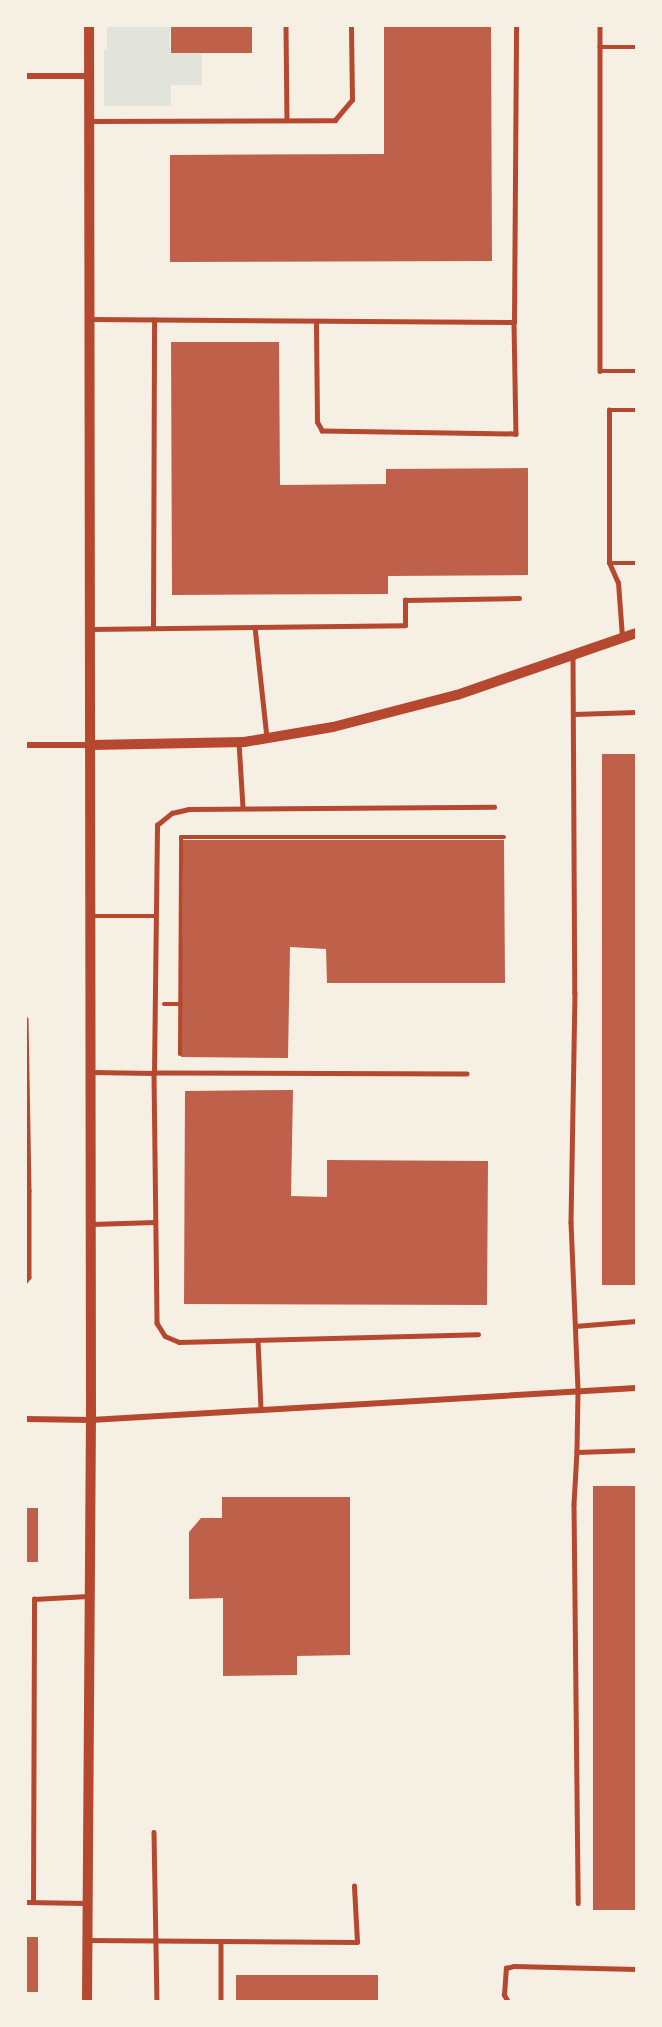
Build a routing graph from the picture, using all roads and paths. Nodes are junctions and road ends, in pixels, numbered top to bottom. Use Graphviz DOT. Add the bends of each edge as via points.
graph roads {
  1 [pos="88,26"];
  2 [pos="286,26"];
  3 [pos="351,26"];
  4 [pos="516,26"];
  5 [pos="600,26"];
  6 [pos="600,47"];
  7 [pos="636,47"];
  8 [pos="26,76"];
  9 [pos="88,76"];
  10 [pos="286,120"];
  11 [pos="89,121"];
  12 [pos="89,319"];
  13 [pos="154,320"];
  14 [pos="316,322"];
  15 [pos="514,322"];
  16 [pos="636,371"];
  17 [pos="636,410"];
  18 [pos="609,563"];
  19 [pos="636,563"];
  20 [pos="519,598"];
  21 [pos="255,627"];
  22 [pos="153,628"];
  23 [pos="90,629"];
  24 [pos="636,633"];
  25 [pos="622,637"];
  26 [pos="573,655"];
  27 [pos="636,712"];
  28 [pos="574,714"];
  29 [pos="267,738"];
  30 [pos="239,742"];
  31 [pos="26,745"];
  32 [pos="91,745"];
  33 [pos="494,807"];
  34 [pos="243,808"];
  35 [pos="504,837"];
  36 [pos="91,916"];
  37 [pos="155,916"];
  38 [pos="26,1022"];
  39 [pos="180,1054"];
  40 [pos="91,1072"];
  41 [pos="154,1073"];
  42 [pos="467,1074"];
  43 [pos="155,1221"];
  44 [pos="91,1224"];
  45 [pos="26,1281"];
  46 [pos="636,1322"];
  47 [pos="574,1326"];
  48 [pos="478,1334"];
  49 [pos="258,1340"];
  50 [pos="636,1388"];
  51 [pos="578,1392"];
  52 [pos="261,1410"];
  53 [pos="26,1419"];
  54 [pos="91,1420"];
  55 [pos="636,1450"];
  56 [pos="577,1452"];
  57 [pos="90,1596"];
  58 [pos="26,1599"];
  59 [pos="37,1599"];
  60 [pos="154,1832"];
  61 [pos="354,1886"];
  62 [pos="26,1902"];
  63 [pos="33,1902"];
  64 [pos="87,1903"];
  65 [pos="578,1903"];
  66 [pos="87,1940"];
  67 [pos="156,1940"];
  68 [pos="221,1941"];
  69 [pos="636,1970"];
  70 [pos="87,2001"];
  71 [pos="157,2001"];
  72 [pos="221,2001"];
  73 [pos="508,2001"];
  1 -- 9 [label="street"];
  2 -- 10 [label="lane"];
  3 -- 10 [label="lane" via="352,100 335,120"];
  4 -- 15 [label="lane"];
  5 -- 6 [label="lane"];
  6 -- 7 [label="lane"];
  6 -- 16 [label="lane" via="600,371"];
  8 -- 9 [label="street"];
  9 -- 11 [label="street"];
  10 -- 11 [label="lane"];
  11 -- 12 [label="street"];
  12 -- 13 [label="lane"];
  12 -- 23 [label="street"];
  13 -- 14 [label="lane"];
  13 -- 22 [label="lane"];
  14 -- 15 [label="lane"];
  14 -- 15 [label="lane" via="317,422 322,430 516,434"];
  17 -- 18 [label="lane" via="609,410"];
  18 -- 19 [label="lane"];
  18 -- 25 [label="lane" via="618,583"];
  20 -- 21 [label="lane" via="405,600 405,625"];
  21 -- 22 [label="lane"];
  21 -- 29 [label="lane"];
  22 -- 23 [label="lane"];
  23 -- 32 [label="street"];
  24 -- 25 [label="street"];
  25 -- 26 [label="street"];
  26 -- 28 [label="lane"];
  26 -- 29 [label="street" via="456,695 333,727"];
  27 -- 28 [label="lane"];
  28 -- 47 [label="lane"];
  29 -- 30 [label="street"];
  30 -- 32 [label="street"];
  30 -- 34 [label="lane"];
  31 -- 32 [label="street"];
  32 -- 36 [label="street"];
  33 -- 34 [label="lane"];
  34 -- 37 [label="lane" via="189,809 172,813 157,825"];
  35 -- 39 [label="path" via="181,837"];
  36 -- 37 [label="lane"];
  36 -- 40 [label="street"];
  37 -- 41 [label="lane"];
  38 -- 45 [label="lane"];
  40 -- 41 [label="lane"];
  40 -- 44 [label="street"];
  41 -- 42 [label="lane"];
  41 -- 43 [label="lane"];
  43 -- 44 [label="lane"];
  43 -- 49 [label="lane" via="157,1323 165,1336 179,1342"];
  44 -- 54 [label="street"];
  46 -- 47 [label="lane"];
  47 -- 51 [label="lane"];
  48 -- 49 [label="lane"];
  49 -- 52 [label="lane"];
  50 -- 51 [label="street"];
  51 -- 52 [label="street"];
  51 -- 56 [label="lane"];
  52 -- 54 [label="street"];
  53 -- 54 [label="street"];
  54 -- 57 [label="street"];
  55 -- 56 [label="lane"];
  56 -- 65 [label="lane" via="574,1516"];
  57 -- 59 [label="lane"];
  57 -- 64 [label="street"];
  58 -- 59 [label="lane"];
  59 -- 63 [label="lane"];
  60 -- 67 [label="lane"];
  61 -- 68 [label="lane" via="357,1942"];
  62 -- 63 [label="lane"];
  63 -- 64 [label="lane"];
  64 -- 66 [label="street"];
  66 -- 67 [label="lane"];
  66 -- 70 [label="street"];
  67 -- 68 [label="lane"];
  67 -- 71 [label="lane"];
  68 -- 72 [label="lane"];
  69 -- 73 [label="lane" via="514,1966 506,1968 504,1995"];
}
